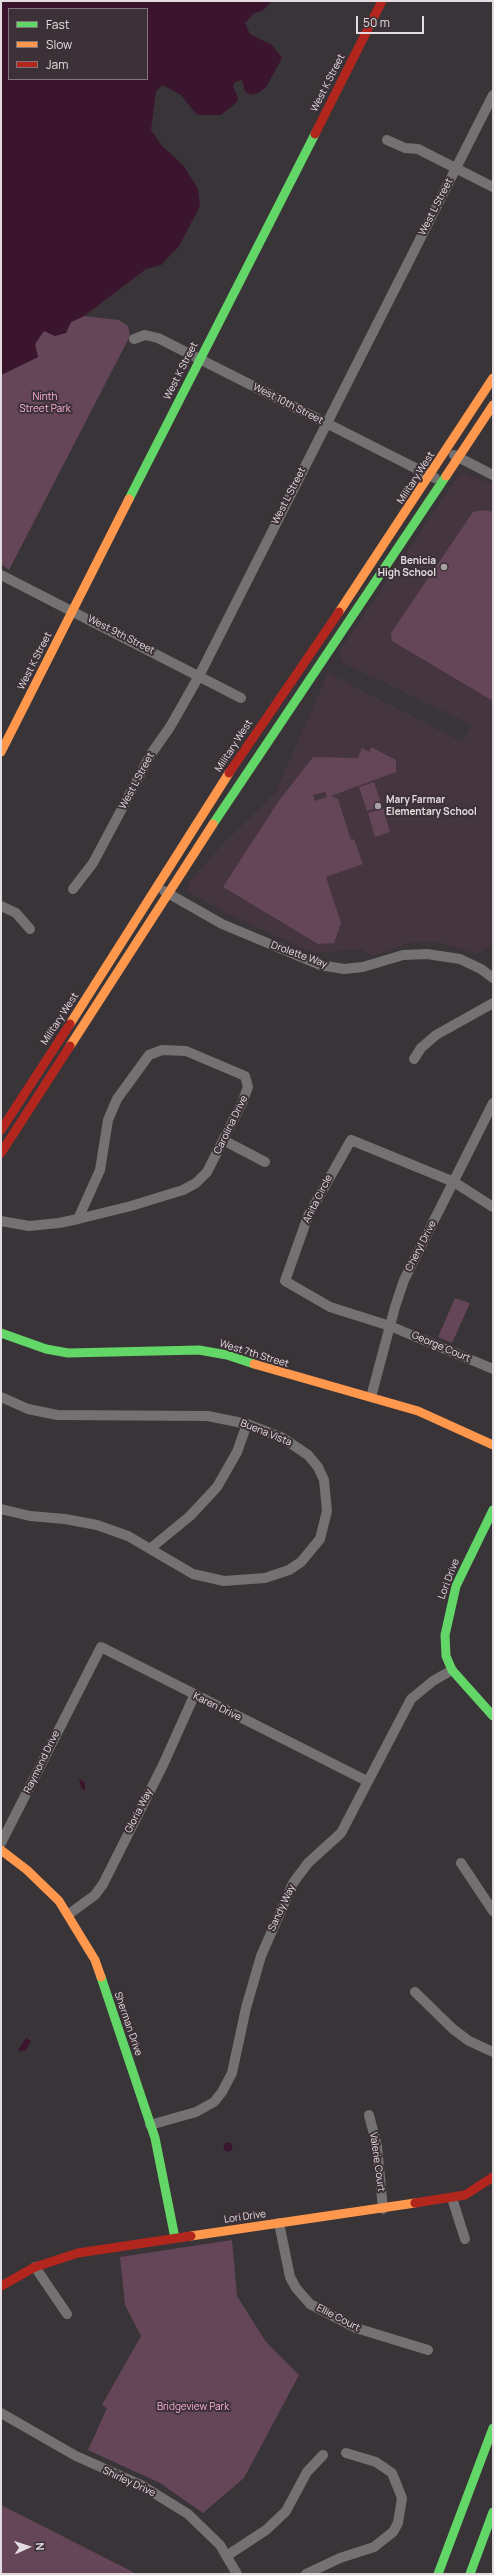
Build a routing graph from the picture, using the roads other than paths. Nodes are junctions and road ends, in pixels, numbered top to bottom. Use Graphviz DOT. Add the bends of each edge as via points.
graph roads {
  1 [pos="382,1"];
  2 [pos="493,95"];
  3 [pos="387,140"];
  4 [pos="456,168"];
  5 [pos="493,187"];
  6 [pos="134,339"];
  7 [pos="199,359"];
  8 [pos="493,378"];
  9 [pos="493,405"];
  10 [pos="326,423"];
  11 [pos="448,450"];
  12 [pos="458,457"];
  13 [pos="493,475"];
  14 [pos="431,476"];
  15 [pos="442,482"];
  16 [pos="1,575"];
  17 [pos="73,611"];
  18 [pos="199,676"];
  19 [pos="241,698"];
  20 [pos="1,752"];
  21 [pos="158,888"];
  22 [pos="74,889"];
  23 [pos="168,893"];
  24 [pos="1,906"];
  25 [pos="30,929"];
  26 [pos="493,978"];
  27 [pos="493,1003"];
  28 [pos="414,1059"];
  29 [pos="493,1103"];
  30 [pos="1,1130"];
  31 [pos="225,1141"];
  32 [pos="1,1153"];
  33 [pos="265,1162"];
  34 [pos="454,1182"];
  35 [pos="493,1207"];
  36 [pos="78,1219"];
  37 [pos="1,1221"];
  38 [pos="390,1326"];
  39 [pos="1,1333"];
  40 [pos="493,1369"];
  41 [pos="1,1397"];
  42 [pos="371,1397"];
  43 [pos="247,1424"];
  44 [pos="493,1445"];
  45 [pos="1,1509"];
  46 [pos="493,1510"];
  47 [pos="151,1548"];
  48 [pos="452,1670"];
  49 [pos="83,1680"];
  50 [pos="194,1696"];
  51 [pos="493,1716"];
  52 [pos="367,1781"];
  53 [pos="1,1843"];
  54 [pos="1,1850"];
  55 [pos="461,1863"];
  56 [pos="493,1911"];
  57 [pos="69,1914"];
  58 [pos="416,1992"];
  59 [pos="493,2052"];
  60 [pos="369,2116"];
  61 [pos="150,2125"];
  62 [pos="493,2177"];
  63 [pos="452,2198"];
  64 [pos="383,2209"];
  65 [pos="279,2223"];
  66 [pos="175,2238"];
  67 [pos="465,2239"];
  68 [pos="34,2267"];
  69 [pos="1,2286"];
  70 [pos="67,2314"];
  71 [pos="428,2350"];
  72 [pos="1,2413"];
  73 [pos="493,2428"];
  74 [pos="346,2453"];
  75 [pos="323,2454"];
  76 [pos="493,2512"];
  77 [pos="228,2555"];
  78 [pos="237,2574"];
  79 [pos="306,2574"];
  80 [pos="438,2574"];
  81 [pos="470,2574"];
  1 -- 7 [label="main road, West K Street"];
  2 -- 4 [label="street, West L Street"];
  3 -- 4 [label="street" via="405,148 418,149"];
  4 -- 5 [label="street"];
  4 -- 10 [label="street, West L Street"];
  6 -- 7 [label="street, West 10th Street" via="138,336 152,336"];
  7 -- 10 [label="street, West 10th Street"];
  7 -- 17 [label="main road, West K Street"];
  8 -- 11 [label="main road, Military West"];
  9 -- 12 [label="main road"];
  10 -- 14 [label="street, West 10th Street"];
  10 -- 18 [label="street, West L Street"];
  11 -- 12 [label="street"];
  11 -- 14 [label="main road, Military West"];
  12 -- 13 [label="street"];
  12 -- 15 [label="main road"];
  14 -- 15 [label="street, West 10th Street"];
  14 -- 21 [label="main road, Military West" via="266,717"];
  15 -- 23 [label="main road" via="330,654 287,713"];
  16 -- 17 [label="street, West 9th Street"];
  17 -- 18 [label="street, West 9th Street"];
  17 -- 20 [label="main road, West K Street"];
  18 -- 19 [label="street, West 9th Street"];
  18 -- 22 [label="street, West L Street" via="170,727 151,754 93,863"];
  21 -- 23 [label="street, Drolette Way"];
  21 -- 30 [label="main road, Military West"];
  23 -- 26 [label="street, Drolette Way" via="222,924 320,965 344,969 363,967 404,955 427,954 465,961"];
  23 -- 32 [label="main road"];
  24 -- 25 [label="street" via="16,913"];
  27 -- 28 [label="street" via="436,1035 421,1048"];
  29 -- 34 [label="street, Cheryl Drive"];
  31 -- 33 [label="street"];
  31 -- 36 [label="street, Carolina Drive" via="207,1172 196,1183 183,1190"];
  31 -- 36 [label="street, Carolina Drive" via="247,1092 248,1081 245,1076 186,1051 162,1050 149,1055 117,1099 108,1120 100,1170"];
  34 -- 35 [label="street"];
  34 -- 38 [label="street, Cheryl Drive" via="404,1280"];
  34 -- 38 [label="street, Anita Circle" via="351,1140 308,1216 285,1281 330,1307"];
  36 -- 37 [label="street, Carolina Drive" via="29,1226"];
  38 -- 40 [label="street, George Court"];
  38 -- 42 [label="street, Cheryl Drive"];
  39 -- 42 [label="main road, West 7th Street" via="46,1350 68,1353 199,1350"];
  41 -- 43 [label="street, Buena Vista" via="28,1409 62,1416 208,1416"];
  42 -- 44 [label="main road, West 7th Street" via="418,1411"];
  43 -- 47 [label="street" via="237,1452 216,1487 190,1516"];
  43 -- 47 [label="street, Buena Vista" via="298,1446 318,1466 327,1495 327,1511 323,1532 312,1551 301,1562 278,1574 252,1580 224,1581 193,1574"];
  45 -- 47 [label="street, Buena Vista" via="30,1516 82,1521 128,1536"];
  46 -- 48 [label="main road, Lori Drive" via="451,1600 445,1635 446,1656"];
  48 -- 51 [label="main road, Lori Drive"];
  48 -- 52 [label="street, Sandy Way" via="411,1699"];
  49 -- 50 [label="street, Karen Drive" via="101,1647"];
  49 -- 53 [label="street, Raymond Drive"];
  50 -- 52 [label="street, Karen Drive"];
  50 -- 57 [label="street, Gloria Way" via="163,1765 103,1884 95,1895"];
  52 -- 61 [label="street, Sandy Way" via="341,1833 308,1863 293,1883 279,1911 261,1956 246,2008 232,2073 222,2092 214,2102 196,2112"];
  54 -- 57 [label="main road, Sherman Drive" via="48,1890"];
  55 -- 56 [label="street"];
  57 -- 61 [label="main road, Sherman Drive" via="95,1960"];
  58 -- 59 [label="street" via="453,2030"];
  60 -- 64 [label="street, Valerie Court" via="377,2146"];
  61 -- 66 [label="main road, Sherman Drive"];
  62 -- 63 [label="main road, Lori Drive" via="465,2195"];
  63 -- 64 [label="main road, Lori Drive"];
  63 -- 67 [label="street"];
  64 -- 65 [label="main road, Lori Drive"];
  65 -- 66 [label="main road, Lori Drive"];
  65 -- 71 [label="street, Ellie Court" via="290,2277 310,2304 356,2328"];
  66 -- 68 [label="main road, Lori Drive" via="78,2254"];
  68 -- 69 [label="main road, Lori Drive"];
  68 -- 70 [label="street"];
  72 -- 77 [label="street, Shirley Drive" via="81,2459 162,2497 203,2527"];
  73 -- 80 [label="main road"];
  74 -- 79 [label="street" via="376,2462 392,2473 402,2498 398,2523 393,2532 374,2547 340,2558"];
  75 -- 77 [label="street" via="307,2472 286,2511 266,2530"];
  76 -- 81 [label="main road"];
  77 -- 78 [label="street, Shirley Drive"];
}
